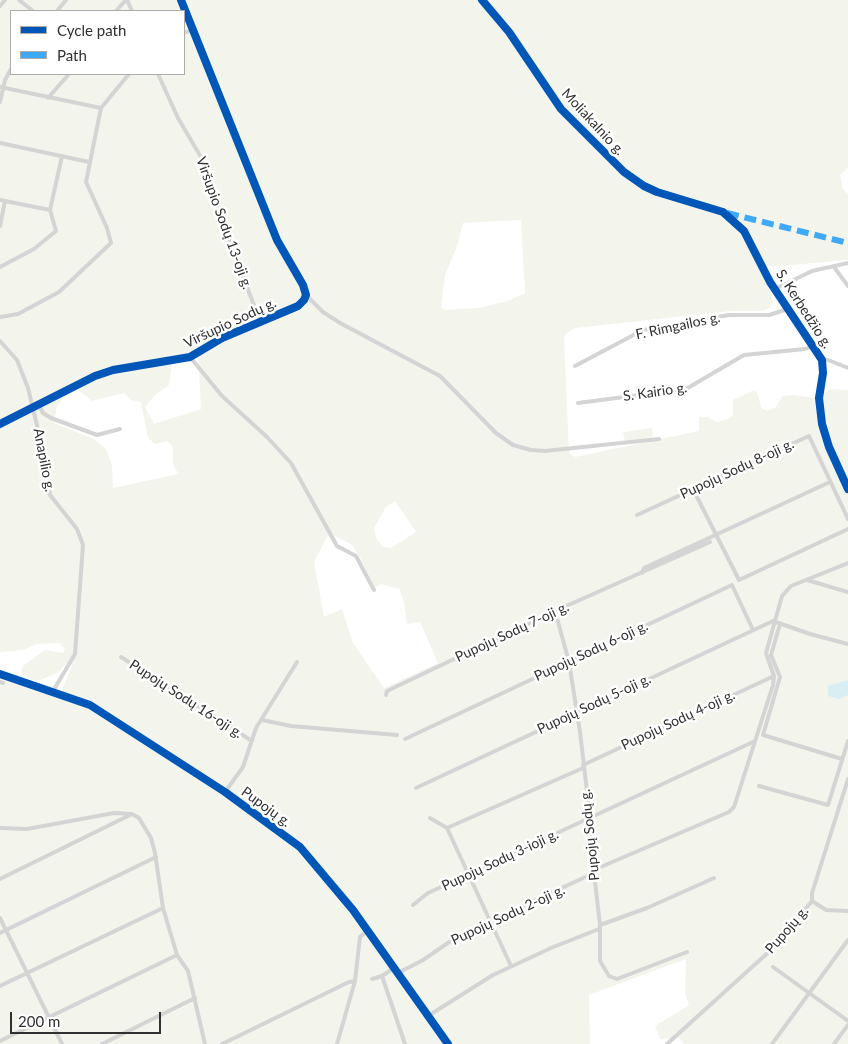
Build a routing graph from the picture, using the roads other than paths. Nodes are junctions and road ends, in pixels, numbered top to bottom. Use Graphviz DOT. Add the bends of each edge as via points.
graph roads {
  1 [pos="5,0"];
  2 [pos="19,0"];
  3 [pos="66,0"];
  4 [pos="126,0"];
  5 [pos="482,0"];
  6 [pos="0,6"];
  7 [pos="32,10"];
  8 [pos="58,10"];
  9 [pos="117,10"];
  10 [pos="185,12"];
  11 [pos="192,30"];
  12 [pos="185,34"];
  13 [pos="10,71"];
  14 [pos="68,75"];
  15 [pos="128,75"];
  16 [pos="158,75"];
  17 [pos="1,87"];
  18 [pos="48,98"];
  19 [pos="0,102"];
  20 [pos="102,108"];
  21 [pos="0,143"];
  22 [pos="62,156"];
  23 [pos="89,162"];
  24 [pos="0,200"];
  25 [pos="5,201"];
  26 [pos="50,210"];
  27 [pos="723,212"];
  28 [pos="0,226"];
  29 [pos="848,263"];
  30 [pos="0,267"];
  31 [pos="834,267"];
  32 [pos="848,286"];
  33 [pos="775,289"];
  34 [pos="306,295"];
  35 [pos="788,309"];
  36 [pos="0,317"];
  37 [pos="260,321"];
  38 [pos="0,341"];
  39 [pos="813,346"];
  40 [pos="190,357"];
  41 [pos="822,360"];
  42 [pos="576,366"];
  43 [pos="848,368"];
  44 [pos="578,403"];
  45 [pos="39,405"];
  46 [pos="34,408"];
  47 [pos="0,424"];
  48 [pos="120,428"];
  49 [pos="659,439"];
  50 [pos="830,482"];
  51 [pos="693,489"];
  52 [pos="848,489"];
  53 [pos="637,515"];
  54 [pos="848,519"];
  55 [pos="848,529"];
  56 [pos="715,534"];
  57 [pos="710,542"];
  58 [pos="848,563"];
  59 [pos="642,573"];
  60 [pos="806,580"];
  61 [pos="374,590"];
  62 [pos="848,592"];
  63 [pos="556,611"];
  64 [pos="773,621"];
  65 [pos="780,624"];
  66 [pos="753,630"];
  67 [pos="848,644"];
  68 [pos="121,657"];
  69 [pos="297,662"];
  70 [pos="569,662"];
  71 [pos="0,674"];
  72 [pos="774,676"];
  73 [pos="54,691"];
  74 [pos="386,695"];
  75 [pos="578,712"];
  76 [pos="262,720"];
  77 [pos="397,735"];
  78 [pos="405,739"];
  79 [pos="252,741"];
  80 [pos="848,741"];
  81 [pos="753,742"];
  82 [pos="842,759"];
  83 [pos="583,767"];
  84 [pos="848,779"];
  85 [pos="759,786"];
  86 [pos="416,788"];
  87 [pos="225,792"];
  88 [pos="132,814"];
  89 [pos="430,818"];
  90 [pos="590,818"];
  91 [pos="0,828"];
  92 [pos="448,828"];
  93 [pos="156,858"];
  94 [pos="595,871"];
  95 [pos="469,874"];
  96 [pos="714,878"];
  97 [pos="0,879"];
  98 [pos="812,901"];
  99 [pos="413,905"];
  100 [pos="163,908"];
  101 [pos="848,911"];
  102 [pos="0,918"];
  103 [pos="491,921"];
  104 [pos="600,927"];
  105 [pos="6,930"];
  106 [pos="367,931"];
  107 [pos="0,933"];
  108 [pos="848,940"];
  109 [pos="687,952"];
  110 [pos="177,955"];
  111 [pos="511,966"];
  112 [pos="394,968"];
  113 [pos="773,968"];
  114 [pos="27,973"];
  115 [pos="398,973"];
  116 [pos="382,976"];
  117 [pos="372,979"];
  118 [pos="355,981"];
  119 [pos="0,986"];
  120 [pos="810,994"];
  121 [pos="195,998"];
  122 [pos="428,1016"];
  123 [pos="49,1018"];
  124 [pos="848,1021"];
  125 [pos="848,1025"];
  126 [pos="0,1041"];
  127 [pos="62,1044"];
  128 [pos="102,1044"];
  129 [pos="205,1044"];
  130 [pos="222,1044"];
  131 [pos="337,1044"];
  132 [pos="405,1044"];
  133 [pos="448,1044"];
  134 [pos="667,1044"];
  135 [pos="772,1044"];
  136 [pos="834,1044"];
  1 -- 6 [label="street"];
  2 -- 7 [label="street"];
  3 -- 8 [label="street"];
  4 -- 9 [label="street"];
  5 -- 27 [label="street, Moliakalnio g." via="509,32 561,109 624,172 657,192"];
  10 -- 11 [label="street"];
  11 -- 12 [label="street"];
  11 -- 34 [label="street" via="277,240"];
  13 -- 17 [label="street"];
  14 -- 18 [label="street"];
  15 -- 20 [label="street"];
  16 -- 37 [label="street, Viršupio Sodų 13-oji g." via="178,118 205,164"];
  17 -- 18 [label="street"];
  17 -- 19 [label="street"];
  18 -- 20 [label="street"];
  20 -- 23 [label="street"];
  21 -- 22 [label="street"];
  22 -- 23 [label="street"];
  22 -- 26 [label="street"];
  23 -- 36 [label="street" via="86,182 108,228 111,243 59,292 31,309"];
  24 -- 25 [label="street"];
  25 -- 26 [label="street"];
  25 -- 28 [label="street"];
  26 -- 30 [label="street" via="56,231 34,250"];
  27 -- 33 [label="street, S. Kerbedžio g." via="744,231"];
  29 -- 31 [label="street"];
  31 -- 32 [label="street"];
  31 -- 33 [label="street" via="812,271"];
  33 -- 35 [label="street, S. Kerbedžio g."];
  34 -- 37 [label="street, Viršupio Sodų g." via="298,306"];
  34 -- 49 [label="street" via="340,323 440,376 496,433 513,445 545,451"];
  35 -- 39 [label="street, S. Kerbedžio g."];
  35 -- 42 [label="street, F. Rimgailos g." via="769,315 729,315 643,330"];
  37 -- 40 [label="street, Viršupio Sodų g."];
  38 -- 46 [label="street, Anapilio g." via="19,364"];
  39 -- 41 [label="street, S. Kerbedžio g."];
  39 -- 44 [label="street, S. Kairio g." via="744,355 686,389"];
  40 -- 45 [label="street, Viršupio Sodų g." via="113,370"];
  40 -- 61 [label="street" via="222,396 291,462 337,546 356,556"];
  41 -- 43 [label="street"];
  41 -- 52 [label="street, S. Kerbedžio g." via="819,398 822,424"];
  45 -- 46 [label="street, Viršupio Sodų g."];
  45 -- 48 [label="street" via="51,418 97,435"];
  46 -- 47 [label="street, Viršupio Sodų g."];
  46 -- 73 [label="street, Anapilio g." via="50,495 77,529 83,545 75,654"];
  50 -- 51 [label="street, Pupojų Sodų 8-oji g." via="809,436"];
  50 -- 54 [label="street, Pupojų Sodų 8-oji g."];
  50 -- 56 [label="street, Pupojų Sodų 7-oji g."];
  51 -- 53 [label="street, Pupojų Sodų 8-oji g."];
  51 -- 56 [label="street"];
  55 -- 56 [label="street" via="739,580"];
  56 -- 59 [label="street, Pupojų Sodų 7-oji g." via="644,568"];
  57 -- 59 [label="street, Pupojų Sodų 7-oji g."];
  58 -- 60 [label="street"];
  59 -- 63 [label="street, Pupojų Sodų 7-oji g."];
  60 -- 62 [label="street"];
  60 -- 64 [label="street" via="784,592"];
  63 -- 70 [label="street, Pupojų Sodų g."];
  63 -- 74 [label="street, Pupojų Sodų 7-oji g." via="387,691"];
  64 -- 65 [label="street"];
  64 -- 66 [label="street, Pupojų Sodų 5-oji g."];
  64 -- 72 [label="street" via="766,656"];
  65 -- 67 [label="street"];
  65 -- 82 [label="street" via="771,654 780,677 762,735"];
  66 -- 70 [label="street, Pupojų Sodų 6-oji g." via="732,585"];
  66 -- 75 [label="street, Pupojų Sodų 5-oji g."];
  68 -- 79 [label="street, Pupojų Sodų 16-oji g."];
  69 -- 76 [label="street"];
  70 -- 75 [label="street, Pupojų Sodų g."];
  70 -- 78 [label="street, Pupojų Sodų 6-oji g."];
  71 -- 73 [label="street, Pupojų g."];
  72 -- 81 [label="street, Pupojų Sodų 2-oji g."];
  72 -- 83 [label="street, Pupojų Sodų 4-oji g."];
  73 -- 87 [label="street, Pupojų g." via="90,705"];
  75 -- 83 [label="street, Pupojų Sodų g."];
  75 -- 86 [label="street, Pupojų Sodų 5-oji g."];
  76 -- 77 [label="street" via="291,726"];
  76 -- 79 [label="street"];
  79 -- 87 [label="street" via="243,767"];
  80 -- 82 [label="street"];
  81 -- 90 [label="street, Pupojų Sodų 3-ioji g."];
  81 -- 94 [label="street, Pupojų Sodų 2-oji g." via="737,800 730,812"];
  82 -- 85 [label="street" via="828,805"];
  83 -- 90 [label="street, Pupojų Sodų g."];
  83 -- 92 [label="street, Pupojų Sodų 4-oji g."];
  84 -- 98 [label="street, Pupojų g."];
  87 -- 106 [label="street, Pupojų g." via="300,847"];
  88 -- 91 [label="street" via="114,813 27,829"];
  88 -- 93 [label="street" via="139,818 151,838"];
  88 -- 97 [label="street"];
  89 -- 92 [label="street"];
  90 -- 94 [label="street, Pupojų Sodų g."];
  90 -- 95 [label="street, Pupojų Sodų 3-ioji g."];
  92 -- 95 [label="street"];
  93 -- 100 [label="street"];
  93 -- 105 [label="street"];
  94 -- 103 [label="street, Pupojų Sodų 2-oji g."];
  94 -- 104 [label="street, Pupojų Sodų g."];
  95 -- 99 [label="street, Pupojų Sodų 3-ioji g." via="428,893"];
  95 -- 103 [label="street"];
  96 -- 104 [label="street"];
  98 -- 101 [label="street" via="826,910"];
  98 -- 134 [label="street, Pupojų g." via="772,949"];
  100 -- 110 [label="street"];
  100 -- 114 [label="street"];
  102 -- 105 [label="street"];
  103 -- 111 [label="street"];
  103 -- 115 [label="street, Pupojų Sodų 2-oji g." via="458,936"];
  104 -- 109 [label="street, Pupojų Sodų g." via="600,960 613,979"];
  104 -- 111 [label="street"];
  105 -- 107 [label="street"];
  105 -- 114 [label="street"];
  106 -- 112 [label="street, Pupojų g."];
  106 -- 118 [label="street" via="360,938"];
  108 -- 120 [label="street"];
  110 -- 121 [label="street" via="186,967"];
  110 -- 123 [label="street"];
  111 -- 122 [label="street"];
  112 -- 115 [label="street, Pupojų g."];
  112 -- 116 [label="street"];
  113 -- 120 [label="street"];
  114 -- 119 [label="street"];
  114 -- 123 [label="street"];
  115 -- 122 [label="street, Pupojų g."];
  116 -- 117 [label="street"];
  116 -- 132 [label="street"];
  118 -- 130 [label="street"];
  118 -- 131 [label="street"];
  120 -- 124 [label="street"];
  120 -- 135 [label="street"];
  121 -- 128 [label="street"];
  121 -- 129 [label="street"];
  122 -- 133 [label="street, Pupojų g."];
  123 -- 126 [label="street"];
  123 -- 127 [label="street"];
  125 -- 136 [label="street"];
}
